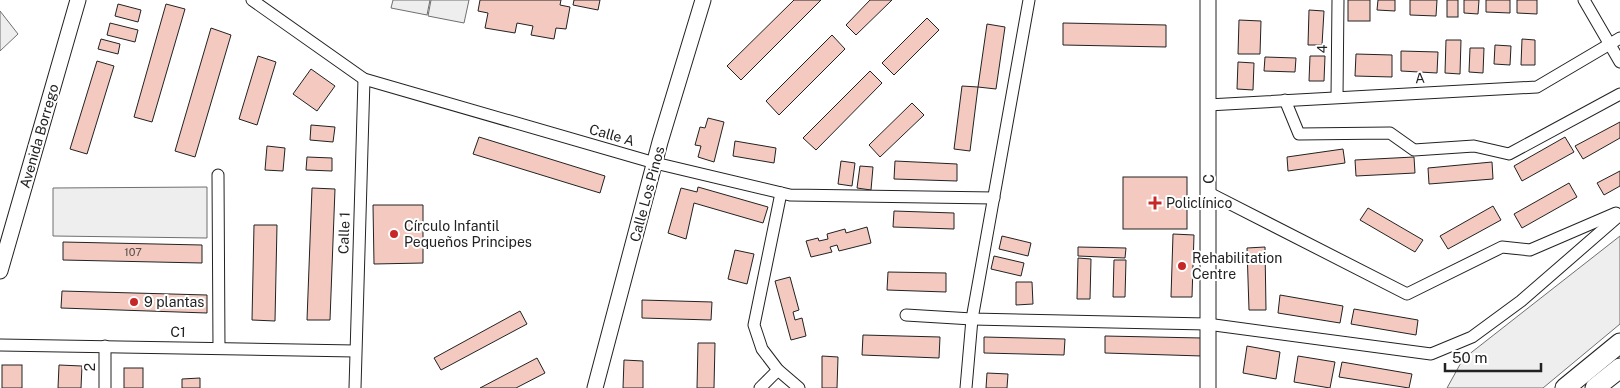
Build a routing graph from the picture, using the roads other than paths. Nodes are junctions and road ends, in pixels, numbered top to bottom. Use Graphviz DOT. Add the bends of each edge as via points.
graph roads {
  1 [pos="78,0"];
  2 [pos="252,0"];
  3 [pos="703,0"];
  4 [pos="1029,0"];
  5 [pos="1208,0"];
  6 [pos="1338,0"];
  7 [pos="1584,0"];
  8 [pos="1620,38"];
  9 [pos="1609,44"];
  10 [pos="1620,62"];
  11 [pos="364,79"];
  12 [pos="1620,94"];
  13 [pos="1337,97"];
  14 [pos="1284,100"];
  15 [pos="1208,105"];
  16 [pos="655,163"];
  17 [pos="218,175"];
  18 [pos="781,193"];
  19 [pos="1209,193"];
  20 [pos="994,198"];
  21 [pos="1620,213"];
  22 [pos="0,271"];
  23 [pos="906,315"];
  24 [pos="972,319"];
  25 [pos="1207,324"];
  26 [pos="1620,343"];
  27 [pos="0,345"];
  28 [pos="105,346"];
  29 [pos="219,347"];
  30 [pos="355,351"];
  31 [pos="1620,368"];
  32 [pos="778,370"];
  33 [pos="105,388"];
  34 [pos="355,388"];
  35 [pos="595,388"];
  36 [pos="760,388"];
  37 [pos="799,388"];
  38 [pos="966,388"];
  39 [pos="1208,388"];
  40 [pos="1565,388"];
  41 [pos="1595,388"];
  1 -- 22 [label="street, Avenida Borrego"];
  2 -- 11 [label="street, Calle A"];
  3 -- 16 [label="street, Calle Los Pinos"];
  4 -- 20 [label="street"];
  5 -- 15 [label="street, C"];
  6 -- 13 [label="street, 4"];
  7 -- 9 [label="street"];
  8 -- 9 [label="street, A"];
  9 -- 10 [label="street"];
  9 -- 13 [label="street, A" via="1537,87"];
  11 -- 16 [label="street, Calle A"];
  11 -- 30 [label="street, Calle 1"];
  12 -- 14 [label="street" via="1509,154 1474,146 1414,150 1390,133 1299,134"];
  13 -- 14 [label="street, A"];
  14 -- 15 [label="street, A"];
  15 -- 19 [label="street, C"];
  16 -- 18 [label="street, Calle A"];
  16 -- 35 [label="street, Calle Los Pinos"];
  17 -- 29 [label="street"];
  18 -- 20 [label="street, Calle A"];
  18 -- 32 [label="street" via="754,325 762,349"];
  19 -- 21 [label="street" via="1407,294 1502,247 1530,250"];
  19 -- 25 [label="street, C"];
  20 -- 24 [label="street"];
  21 -- 25 [label="street" via="1521,301 1472,337 1431,354"];
  23 -- 24 [label="street"];
  24 -- 25 [label="street"];
  24 -- 38 [label="street"];
  25 -- 39 [label="street, C"];
  26 -- 40 [label="main road"];
  27 -- 28 [label="street, C1"];
  28 -- 29 [label="street, C1"];
  28 -- 33 [label="street, 2"];
  29 -- 30 [label="street, C1"];
  30 -- 34 [label="street, Calle 1"];
  31 -- 41 [label="main road"];
  32 -- 36 [label="street"];
  32 -- 37 [label="street"];
}
